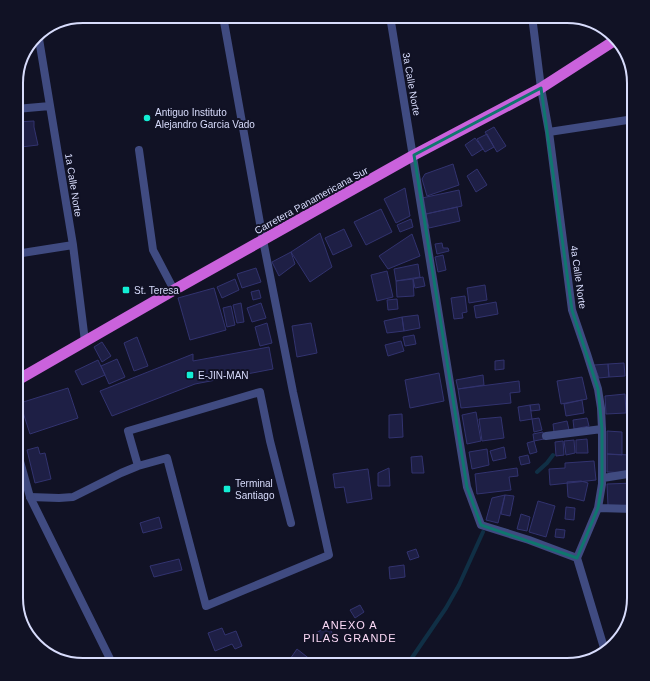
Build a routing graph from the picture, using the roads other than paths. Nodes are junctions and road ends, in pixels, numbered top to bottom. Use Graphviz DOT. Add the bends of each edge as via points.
graph roads {
  1 [pos="224,23"];
  2 [pos="391,23"];
  3 [pos="533,23"];
  4 [pos="40,42"];
  5 [pos="611,43"];
  6 [pos="541,88"];
  7 [pos="50,106"];
  8 [pos="23,108"];
  9 [pos="627,120"];
  10 [pos="549,132"];
  11 [pos="139,150"];
  12 [pos="414,156"];
  13 [pos="263,240"];
  14 [pos="73,245"];
  15 [pos="23,253"];
  16 [pos="174,290"];
  17 [pos="85,341"];
  18 [pos="23,377"];
  19 [pos="602,429"];
  20 [pos="546,436"];
  21 [pos="138,466"];
  22 [pos="23,472"];
  23 [pos="627,474"];
  24 [pos="603,478"];
  25 [pos="30,496"];
  26 [pos="598,508"];
  27 [pos="627,509"];
  28 [pos="291,523"];
  29 [pos="577,558"];
  30 [pos="603,645"];
  31 [pos="110,658"];
  1 -- 13 [label="street"];
  2 -- 12 [label="street, 3a Calle Norte"];
  3 -- 6 [label="street, 4a Calle Norte"];
  4 -- 7 [label="street, 1a Calle Norte"];
  5 -- 6 [label="highway, Carretera Panamericana Sur"];
  6 -- 10 [label="street, 4a Calle Norte"];
  6 -- 12 [label="highway, Carretera Panamericana Sur"];
  7 -- 8 [label="street"];
  7 -- 14 [label="street, 1a Calle Norte"];
  9 -- 10 [label="street"];
  10 -- 19 [label="street, 4a Calle Norte" via="572,310 598,389"];
  11 -- 16 [label="street" via="153,250"];
  12 -- 13 [label="highway, Carretera Panamericana Sur"];
  12 -- 29 [label="street, 3a Calle Norte" via="467,487 481,525"];
  13 -- 16 [label="highway, Carretera Panamericana Sur"];
  13 -- 21 [label="street" via="329,555 206,606 167,458"];
  14 -- 15 [label="street"];
  14 -- 17 [label="street, 1a Calle Norte"];
  16 -- 17 [label="highway, Carretera Panamericana Sur"];
  17 -- 18 [label="highway, Carretera Panamericana Sur"];
  19 -- 20 [label="street"];
  19 -- 24 [label="street, 4a Calle Norte"];
  21 -- 25 [label="street" via="73,497"];
  21 -- 28 [label="street" via="128,431 260,392"];
  22 -- 25 [label="street"];
  23 -- 24 [label="street"];
  24 -- 26 [label="street, 4a Calle Norte"];
  25 -- 31 [label="street"];
  26 -- 27 [label="street"];
  26 -- 29 [label="street, 4a Calle Norte"];
  29 -- 30 [label="street"];
}
